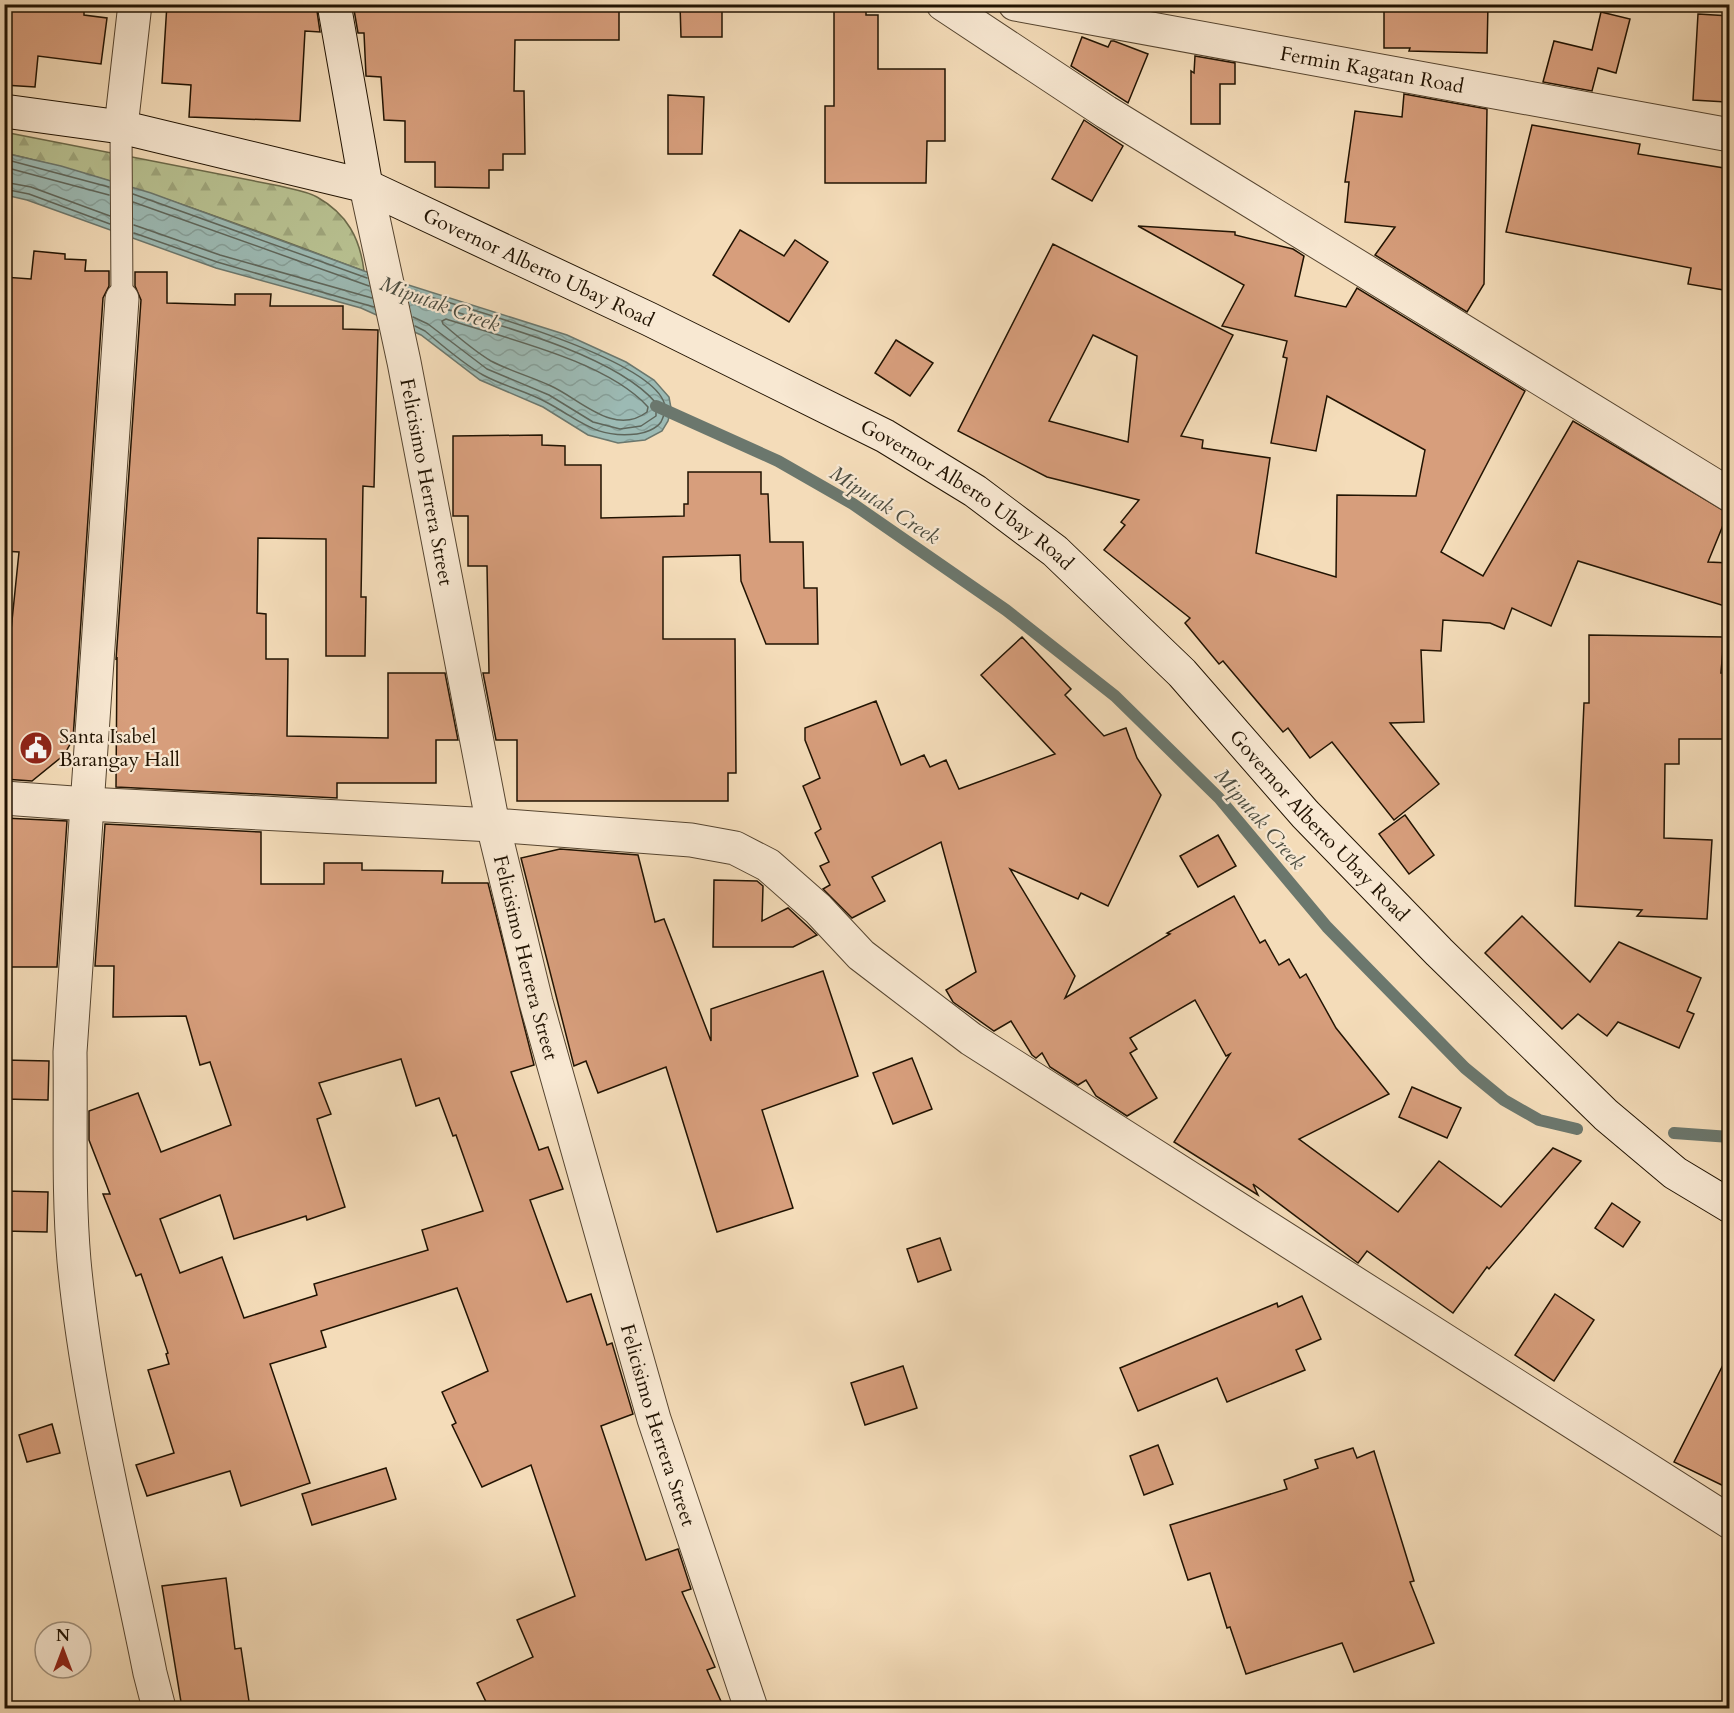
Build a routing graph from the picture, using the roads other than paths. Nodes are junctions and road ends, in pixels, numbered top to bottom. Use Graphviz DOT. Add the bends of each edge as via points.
graph roads {
  1 [pos="135,4"];
  2 [pos="334,4"];
  3 [pos="943,4"];
  4 [pos="1014,4"];
  5 [pos="4,111"];
  6 [pos="120,127"];
  7 [pos="1730,135"];
  8 [pos="366,187"];
  9 [pos="122,299"];
  10 [pos="1730,495"];
  11 [pos="4,798"];
  12 [pos="87,804"];
  13 [pos="493,825"];
  14 [pos="1730,1206"];
  15 [pos="1730,1522"];
  16 [pos="159,1708"];
  17 [pos="751,1708"];
  1 -- 6 [label="street"];
  2 -- 8 [label="street, Felicisimo Herrera Street"];
  3 -- 10 [label="street" via="1116,118"];
  4 -- 7 [label="street, Fermin Kagatan Road"];
  5 -- 6 [label="street, Governor Alberto Ubay Road"];
  6 -- 8 [label="street, Governor Alberto Ubay Road"];
  6 -- 9 [label="lane"];
  8 -- 13 [label="street, Felicisimo Herrera Street" via="404,362"];
  8 -- 14 [label="street, Governor Alberto Ubay Road" via="650,319 885,436 975,491 1055,551 1182,673 1305,814 1438,952 1606,1115 1676,1173"];
  9 -- 12 [label="street"];
  11 -- 12 [label="street"];
  12 -- 13 [label="street"];
  12 -- 16 [label="street" via="70,1052 74,1259 98,1413"];
  13 -- 15 [label="street" via="691,840 735,848 768,865 818,909 861,955 971,1039"];
  13 -- 17 [label="street, Felicisimo Herrera Street" via="536,1002 654,1419"];
}
